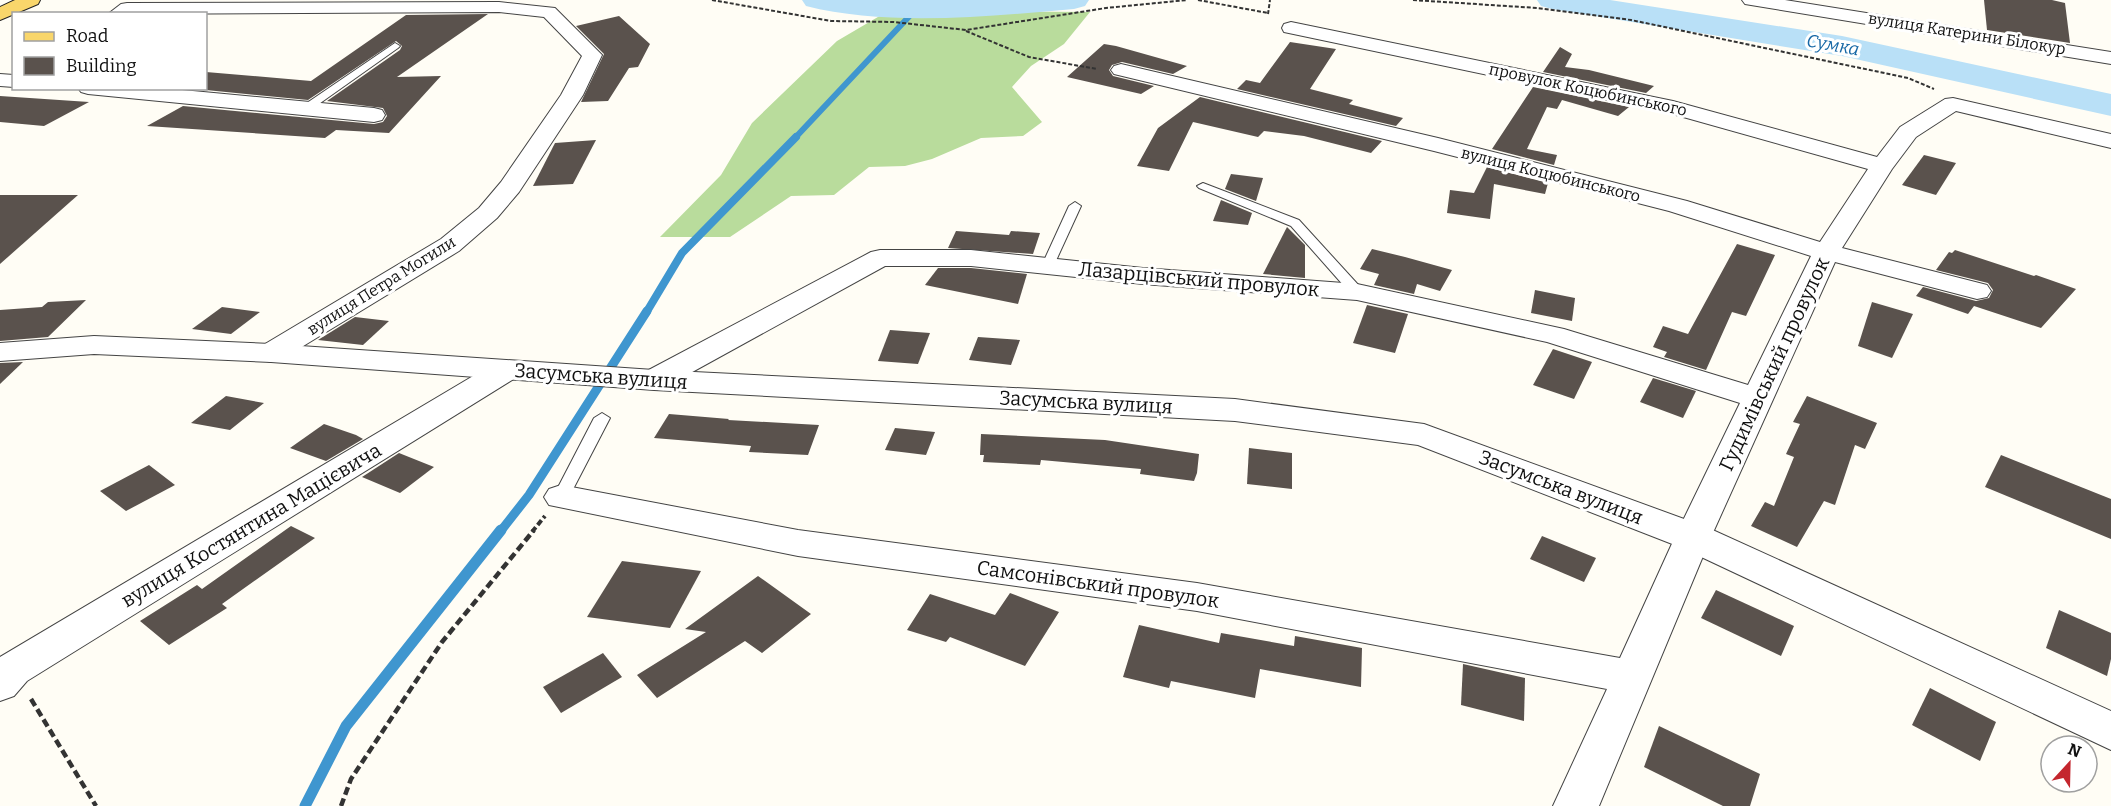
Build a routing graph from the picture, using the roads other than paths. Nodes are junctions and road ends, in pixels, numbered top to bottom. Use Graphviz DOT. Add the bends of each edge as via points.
graph roads {
  1 [pos="31,0"];
  2 [pos="38,0"];
  3 [pos="1751,0"];
  4 [pos="21,12"];
  5 [pos="120,12"];
  6 [pos="0,14"];
  7 [pos="1291,28"];
  8 [pos="395,46"];
  9 [pos="2111,58"];
  10 [pos="1121,70"];
  11 [pos="109,90"];
  12 [pos="305,109"];
  13 [pos="374,115"];
  14 [pos="2111,141"];
  15 [pos="1882,166"];
  16 [pos="1203,186"];
  17 [pos="1075,206"];
  18 [pos="1826,252"];
  19 [pos="1048,265"];
  20 [pos="1977,291"];
  21 [pos="1357,292"];
  22 [pos="0,352"];
  23 [pos="271,353"];
  24 [pos="506,370"];
  25 [pos="642,379"];
  26 [pos="1760,399"];
  27 [pos="602,418"];
  28 [pos="561,497"];
  29 [pos="1694,537"];
  30 [pos="4,674"];
  31 [pos="1633,677"];
  32 [pos="2111,731"];
  33 [pos="1576,806"];
  1 -- 6 [label="main road"];
  2 -- 4 [label="main road"];
  3 -- 9 [label="street, вулиця Катерини Білокур"];
  5 -- 23 [label="street, вулиця Петра Могили" via="127,8 499,7 549,12 592,55 572,95 488,213 450,245"];
  7 -- 15 [label="street, провулок Коцюбинського" via="1672,107"];
  8 -- 12 [label="lane"];
  10 -- 18 [label="street, вулиця Коцюбинського" via="1678,206"];
  11 -- 12 [label="street"];
  12 -- 13 [label="street"];
  14 -- 15 [label="street, Гудимівський провулок" via="1953,104 1908,132"];
  15 -- 18 [label="street, Гудимівський провулок"];
  16 -- 21 [label="lane" via="1295,223"];
  17 -- 19 [label="lane"];
  18 -- 20 [label="street, вулиця Коцюбинського"];
  18 -- 26 [label="street, Гудимівський провулок"];
  19 -- 21 [label="street, Лазарцівський провулок"];
  19 -- 25 [label="street, Лазарцівський провулок" via="971,258 879,258"];
  21 -- 26 [label="street, Лазарцівський провулок" via="1554,335"];
  22 -- 23 [label="street, Засумська вулиця" via="94,345"];
  23 -- 24 [label="street, Засумська вулиця"];
  24 -- 25 [label="street, Засумська вулиця"];
  24 -- 30 [label="street, вулиця Костянтина Мацієвича"];
  25 -- 29 [label="street, Засумська вулиця" via="1235,410 1424,435"];
  26 -- 29 [label="street, Гудимівський провулок"];
  27 -- 28 [label="lane"];
  28 -- 31 [label="street, Самсонівський провулок" via="798,543 1197,597"];
  29 -- 31 [label="street, Гудимівський провулок"];
  29 -- 32 [label="street, Засумська вулиця"];
  31 -- 33 [label="street, Гудимівський провулок"];
}
